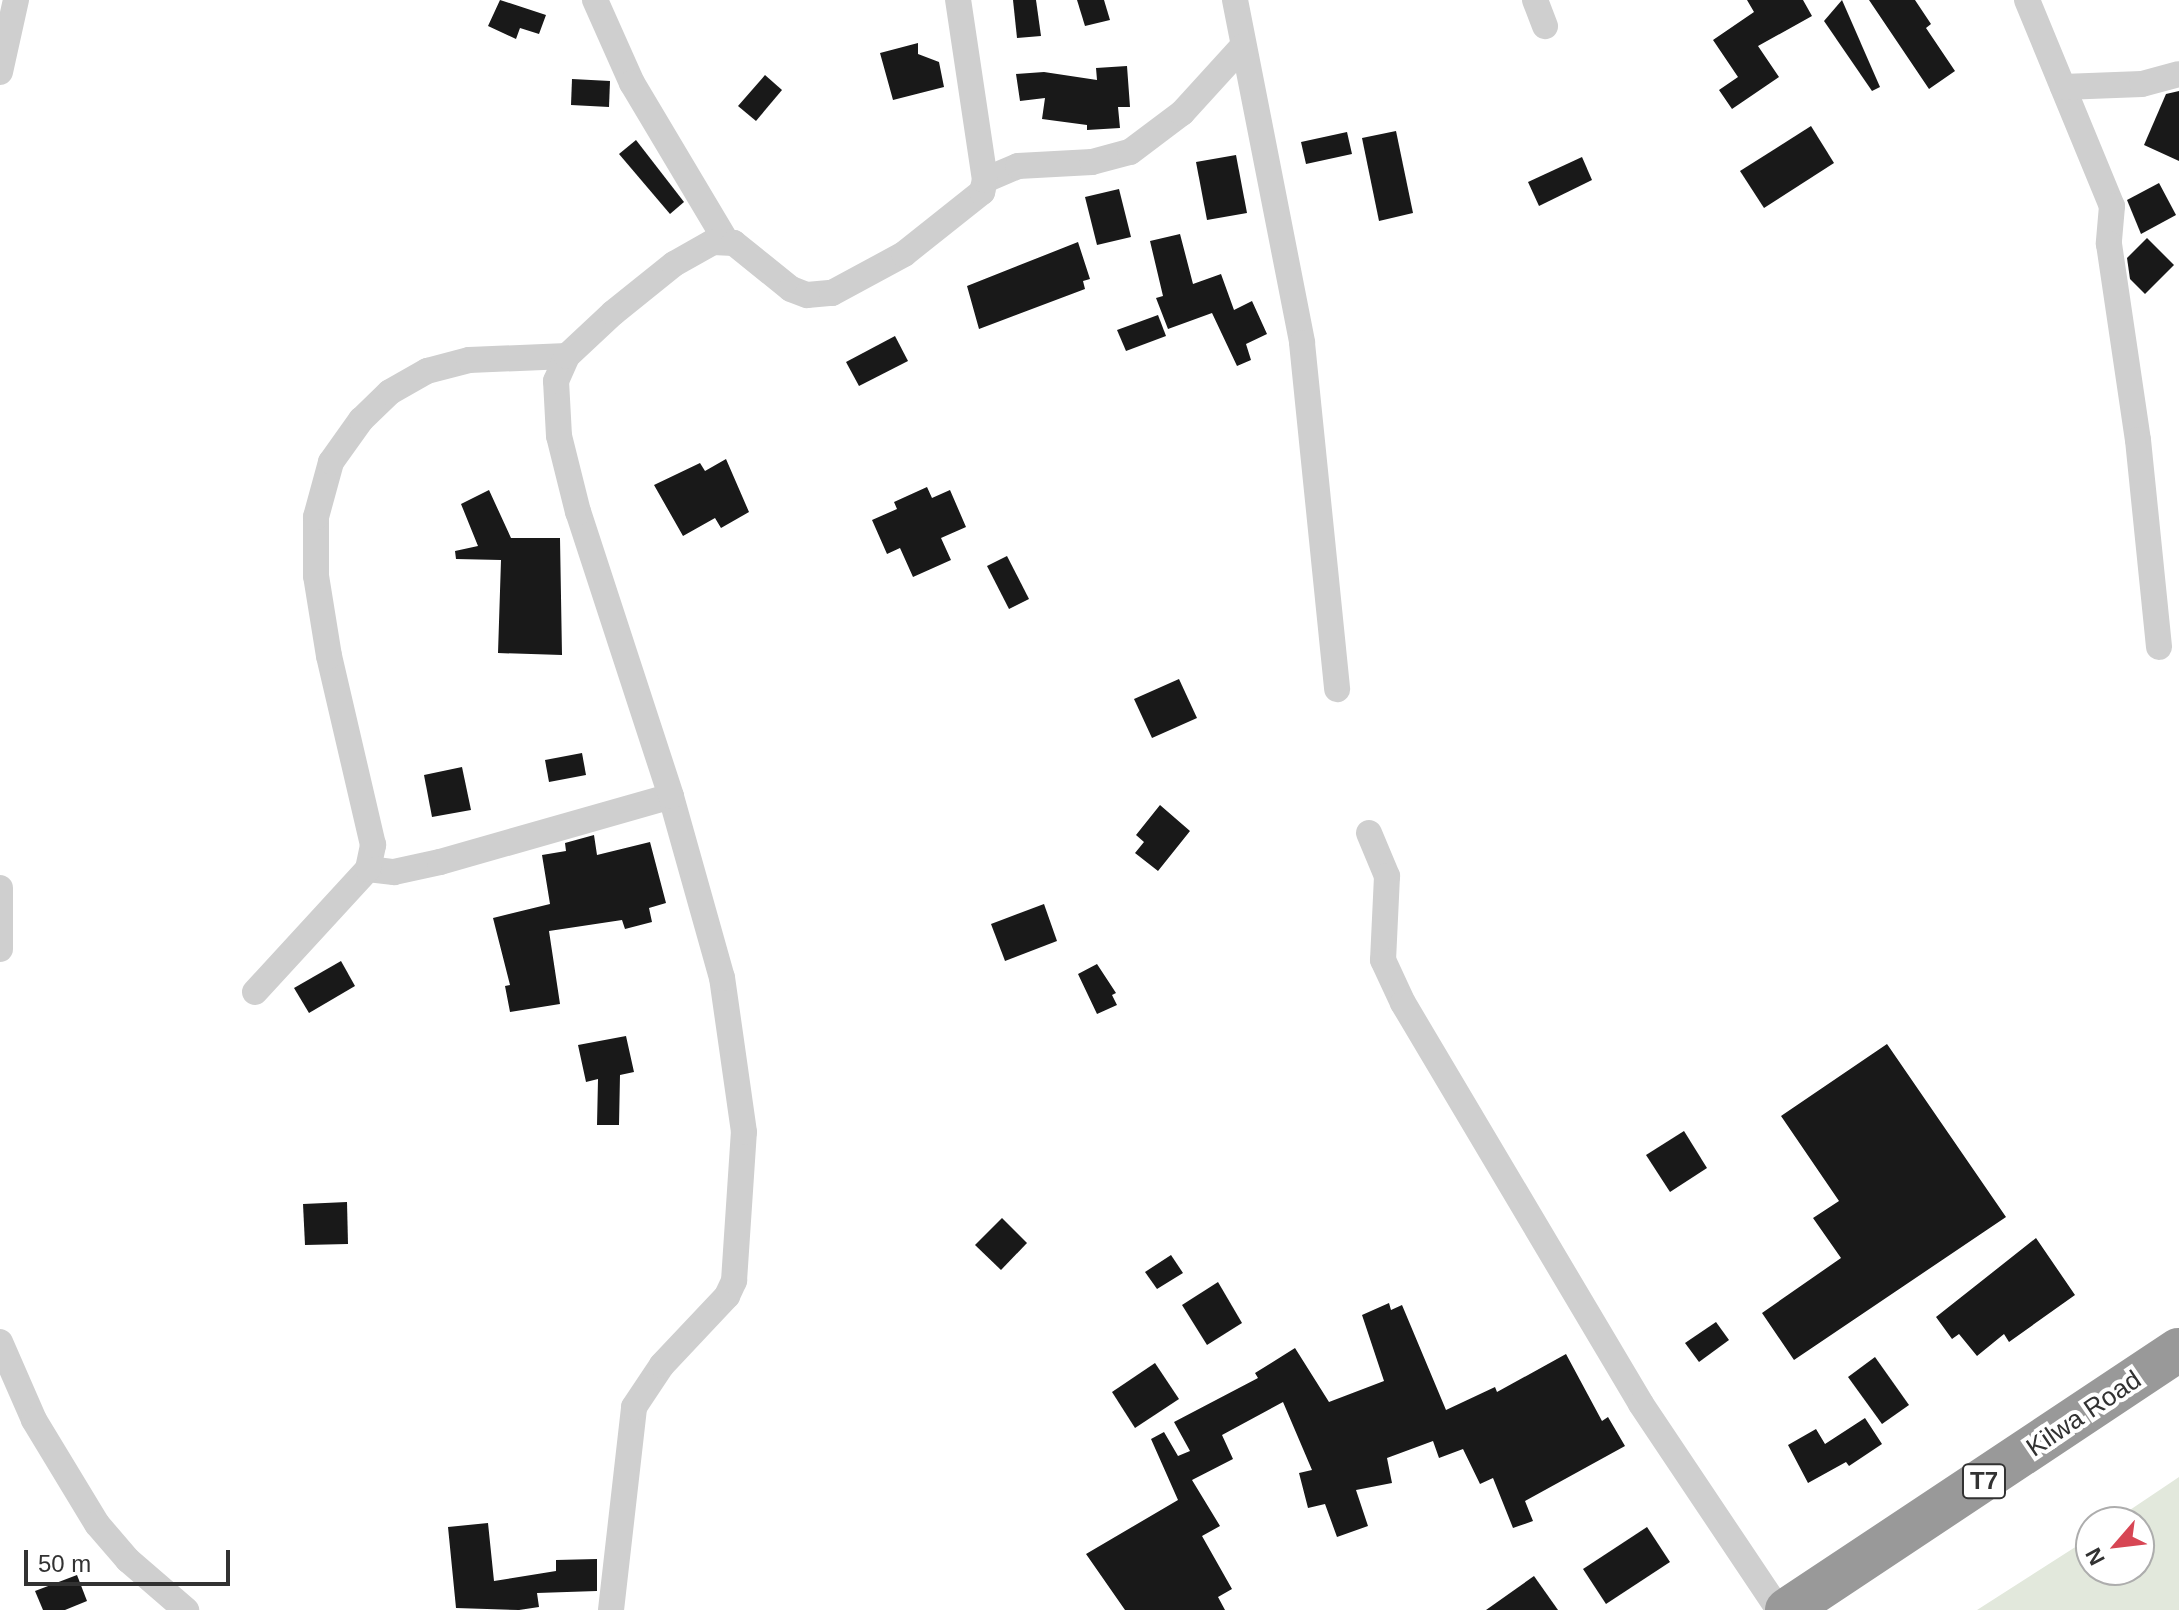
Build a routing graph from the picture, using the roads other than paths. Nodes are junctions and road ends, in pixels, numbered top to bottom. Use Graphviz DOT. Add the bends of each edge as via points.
graph roads {
  1 [pos="16,0"];
  2 [pos="595,0"];
  3 [pos="958,0"];
  4 [pos="1235,0"];
  5 [pos="1535,0"];
  6 [pos="2027,0"];
  7 [pos="1545,26"];
  8 [pos="1242,47"];
  9 [pos="0,72"];
  10 [pos="2179,74"];
  11 [pos="2063,87"];
  12 [pos="985,180"];
  13 [pos="725,239"];
  14 [pos="567,356"];
  15 [pos="2159,647"];
  16 [pos="1337,689"];
  17 [pos="671,796"];
  18 [pos="1369,833"];
  19 [pos="368,869"];
  20 [pos="0,888"];
  21 [pos="0,949"];
  22 [pos="255,992"];
  23 [pos="0,1342"];
  24 [pos="2179,1350"];
  25 [pos="186,1610"];
  26 [pos="611,1610"];
  27 [pos="1779,1610"];
  28 [pos="1787,1610"];
  1 -- 9 [label="street"];
  2 -- 13 [label="street" via="632,83"];
  3 -- 12 [label="street"];
  4 -- 8 [label="street"];
  5 -- 7 [label="street"];
  6 -- 11 [label="street"];
  8 -- 12 [label="street" via="1182,113 1130,152 1079,163 1018,166"];
  8 -- 16 [label="street" via="1302,343"];
  10 -- 11 [label="street" via="2142,84"];
  11 -- 15 [label="street" via="2113,212 2109,244 2133,394"];
  12 -- 13 [label="street" via="982,192 942,227 832,293 807,295 791,289"];
  13 -- 14 [label="street" via="674,264"];
  14 -- 17 [label="street" via="556,381 559,436 578,512"];
  14 -- 19 [label="street" via="469,360 427,371 390,392 361,420 331,462 316,517 316,576 373,845"];
  17 -- 19 [label="street" via="440,862 394,872"];
  17 -- 26 [label="street" via="722,978 738,1059 742,1200 734,1281 727,1296 662,1365 634,1407"];
  18 -- 27 [label="street" via="1387,876 1383,960 1403,1003 1641,1404"];
  19 -- 22 [label="street"];
  20 -- 21 [label="street"];
  23 -- 25 [label="street" via="34,1420 97,1524 128,1560"];
  24 -- 28 [label="highway, Kilwa Road / T7"];
}
